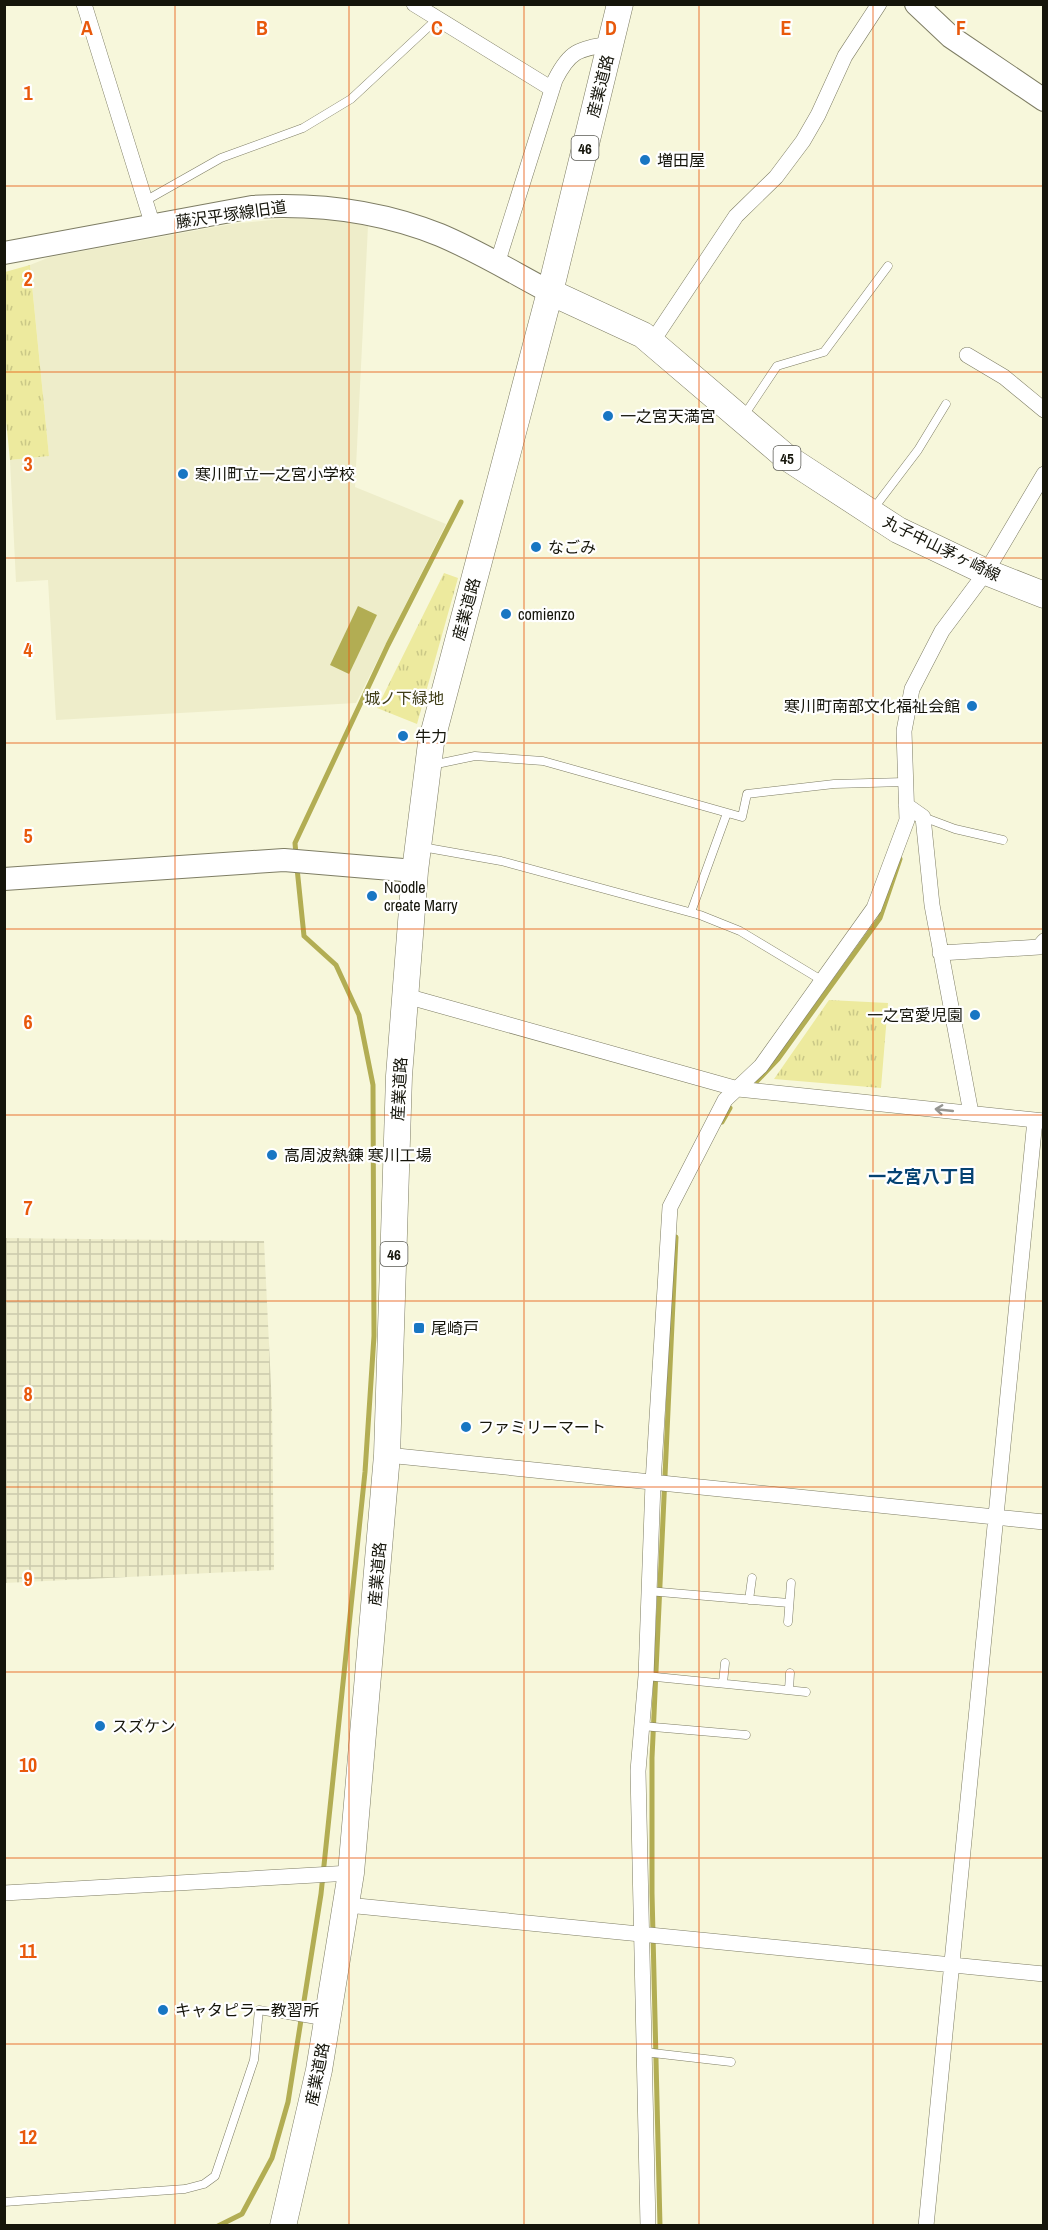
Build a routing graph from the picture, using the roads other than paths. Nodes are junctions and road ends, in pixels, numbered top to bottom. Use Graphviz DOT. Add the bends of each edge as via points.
graph roads {
  1 [pos="84,4"];
  2 [pos="414,4"];
  3 [pos="620,4"];
  4 [pos="879,4"];
  5 [pos="916,4"];
  6 [pos="437,18"];
  7 [pos="610,44"];
  8 [pos="552,89"];
  9 [pos="1044,100"];
  10 [pos="145,201"];
  11 [pos="153,226"];
  12 [pos="4,253"];
  13 [pos="497,264"];
  14 [pos="888,266"];
  15 [pos="550,292"];
  16 [pos="652,342"];
  17 [pos="967,355"];
  18 [pos="946,404"];
  19 [pos="1044,410"];
  20 [pos="742,419"];
  21 [pos="1044,474"];
  22 [pos="871,512"];
  23 [pos="986,572"];
  24 [pos="1044,595"];
  25 [pos="428,766"];
  26 [pos="904,782"];
  27 [pos="727,813"];
  28 [pos="916,813"];
  29 [pos="1003,840"];
  30 [pos="418,846"];
  31 [pos="416,871"];
  32 [pos="4,879"];
  33 [pos="691,912"];
  34 [pos="1044,940"];
  35 [pos="940,953"];
  36 [pos="824,981"];
  37 [pos="405,996"];
  38 [pos="738,1089"];
  39 [pos="971,1113"];
  40 [pos="1039,1120"];
  41 [pos="387,1455"];
  42 [pos="655,1483"];
  43 [pos="996,1517"];
  44 [pos="1044,1522"];
  45 [pos="752,1578"];
  46 [pos="791,1583"];
  47 [pos="648,1591"];
  48 [pos="749,1600"];
  49 [pos="789,1603"];
  50 [pos="788,1622"];
  51 [pos="725,1663"];
  52 [pos="790,1673"];
  53 [pos="646,1676"];
  54 [pos="723,1683"];
  55 [pos="789,1690"];
  56 [pos="807,1692"];
  57 [pos="642,1726"];
  58 [pos="746,1735"];
  59 [pos="351,1873"];
  60 [pos="4,1893"];
  61 [pos="347,1905"];
  62 [pos="641,1935"];
  63 [pos="952,1965"];
  64 [pos="1044,1974"];
  65 [pos="327,2021"];
  66 [pos="644,2052"];
  67 [pos="731,2062"];
  68 [pos="4,2202"];
  69 [pos="283,2226"];
  70 [pos="648,2226"];
  71 [pos="926,2226"];
  1 -- 10 [label="street"];
  2 -- 6 [label="street"];
  3 -- 7 [label="main road, 産業道路 / 46"];
  4 -- 16 [label="street" via="845,56 803,141 776,177 736,216"];
  5 -- 9 [label="street" via="951,37"];
  6 -- 8 [label="street"];
  6 -- 10 [label="lane" via="351,99 303,128 221,158"];
  7 -- 8 [label="street" via="579,49 564,61"];
  7 -- 15 [label="main road, 産業道路 / 46"];
  8 -- 13 [label="street"];
  10 -- 11 [label="street"];
  11 -- 12 [label="street, 藤沢平塚線旧道"];
  11 -- 13 [label="street, 藤沢平塚線旧道" via="252,207 331,208 407,223"];
  13 -- 15 [label="street, 藤沢平塚線旧道"];
  14 -- 20 [label="lane" via="824,352 777,366"];
  15 -- 16 [label="main road, 丸子中山茅ヶ崎線 / 45" via="644,334"];
  15 -- 25 [label="main road, 産業道路 / 46"];
  16 -- 20 [label="main road, 丸子中山茅ヶ崎線 / 45"];
  17 -- 19 [label="street" via="1004,377"];
  18 -- 22 [label="lane" via="918,450"];
  20 -- 22 [label="main road, 丸子中山茅ヶ崎線 / 45" via="786,457"];
  21 -- 23 [label="street"];
  22 -- 23 [label="main road, 丸子中山茅ヶ崎線 / 45" via="898,530"];
  23 -- 24 [label="main road, 丸子中山茅ヶ崎線 / 45"];
  23 -- 26 [label="street" via="942,631 912,690 904,731"];
  25 -- 27 [label="lane" via="475,756 543,761"];
  25 -- 30 [label="main road, 産業道路 / 46"];
  26 -- 27 [label="lane" via="834,784 747,794 741,817"];
  26 -- 28 [label="street"];
  27 -- 33 [label="lane"];
  28 -- 29 [label="lane" via="955,829"];
  28 -- 35 [label="street"];
  28 -- 36 [label="street" via="907,820 874,908"];
  30 -- 31 [label="main road, 産業道路 / 46"];
  30 -- 33 [label="lane" via="501,861"];
  31 -- 32 [label="street" via="294,861"];
  31 -- 37 [label="main road, 産業道路 / 46"];
  33 -- 36 [label="lane" via="740,931"];
  34 -- 35 [label="street" via="1039,947"];
  35 -- 39 [label="street"];
  36 -- 38 [label="street" via="761,1066"];
  37 -- 38 [label="street"];
  37 -- 41 [label="main road, 産業道路 / 46"];
  39 -- 38 [label="street, one-way"];
  38 -- 42 [label="street" via="717,1113 670,1207"];
  39 -- 40 [label="street"];
  40 -- 43 [label="street"];
  41 -- 42 [label="street"];
  41 -- 59 [label="main road, 産業道路 / 46"];
  42 -- 43 [label="street"];
  42 -- 47 [label="street"];
  43 -- 44 [label="street"];
  43 -- 63 [label="street"];
  45 -- 48 [label="lane"];
  46 -- 49 [label="lane"];
  47 -- 48 [label="lane"];
  47 -- 53 [label="street"];
  48 -- 49 [label="lane"];
  49 -- 50 [label="lane"];
  51 -- 54 [label="lane"];
  52 -- 55 [label="lane"];
  53 -- 54 [label="lane"];
  53 -- 57 [label="street"];
  54 -- 55 [label="lane"];
  55 -- 56 [label="lane"];
  57 -- 58 [label="lane"];
  57 -- 62 [label="street" via="638,1771"];
  59 -- 60 [label="street"];
  59 -- 61 [label="main road, 産業道路 / 46"];
  61 -- 62 [label="street"];
  61 -- 65 [label="main road, 産業道路 / 46"];
  62 -- 63 [label="street"];
  62 -- 66 [label="street"];
  63 -- 64 [label="street"];
  63 -- 71 [label="street"];
  65 -- 68 [label="lane" via="259,2010 254,2060 239,2111 215,2176 204,2184 150,2193"];
  65 -- 69 [label="main road, 産業道路 / 46"];
  66 -- 67 [label="lane"];
  66 -- 70 [label="street"];
}
